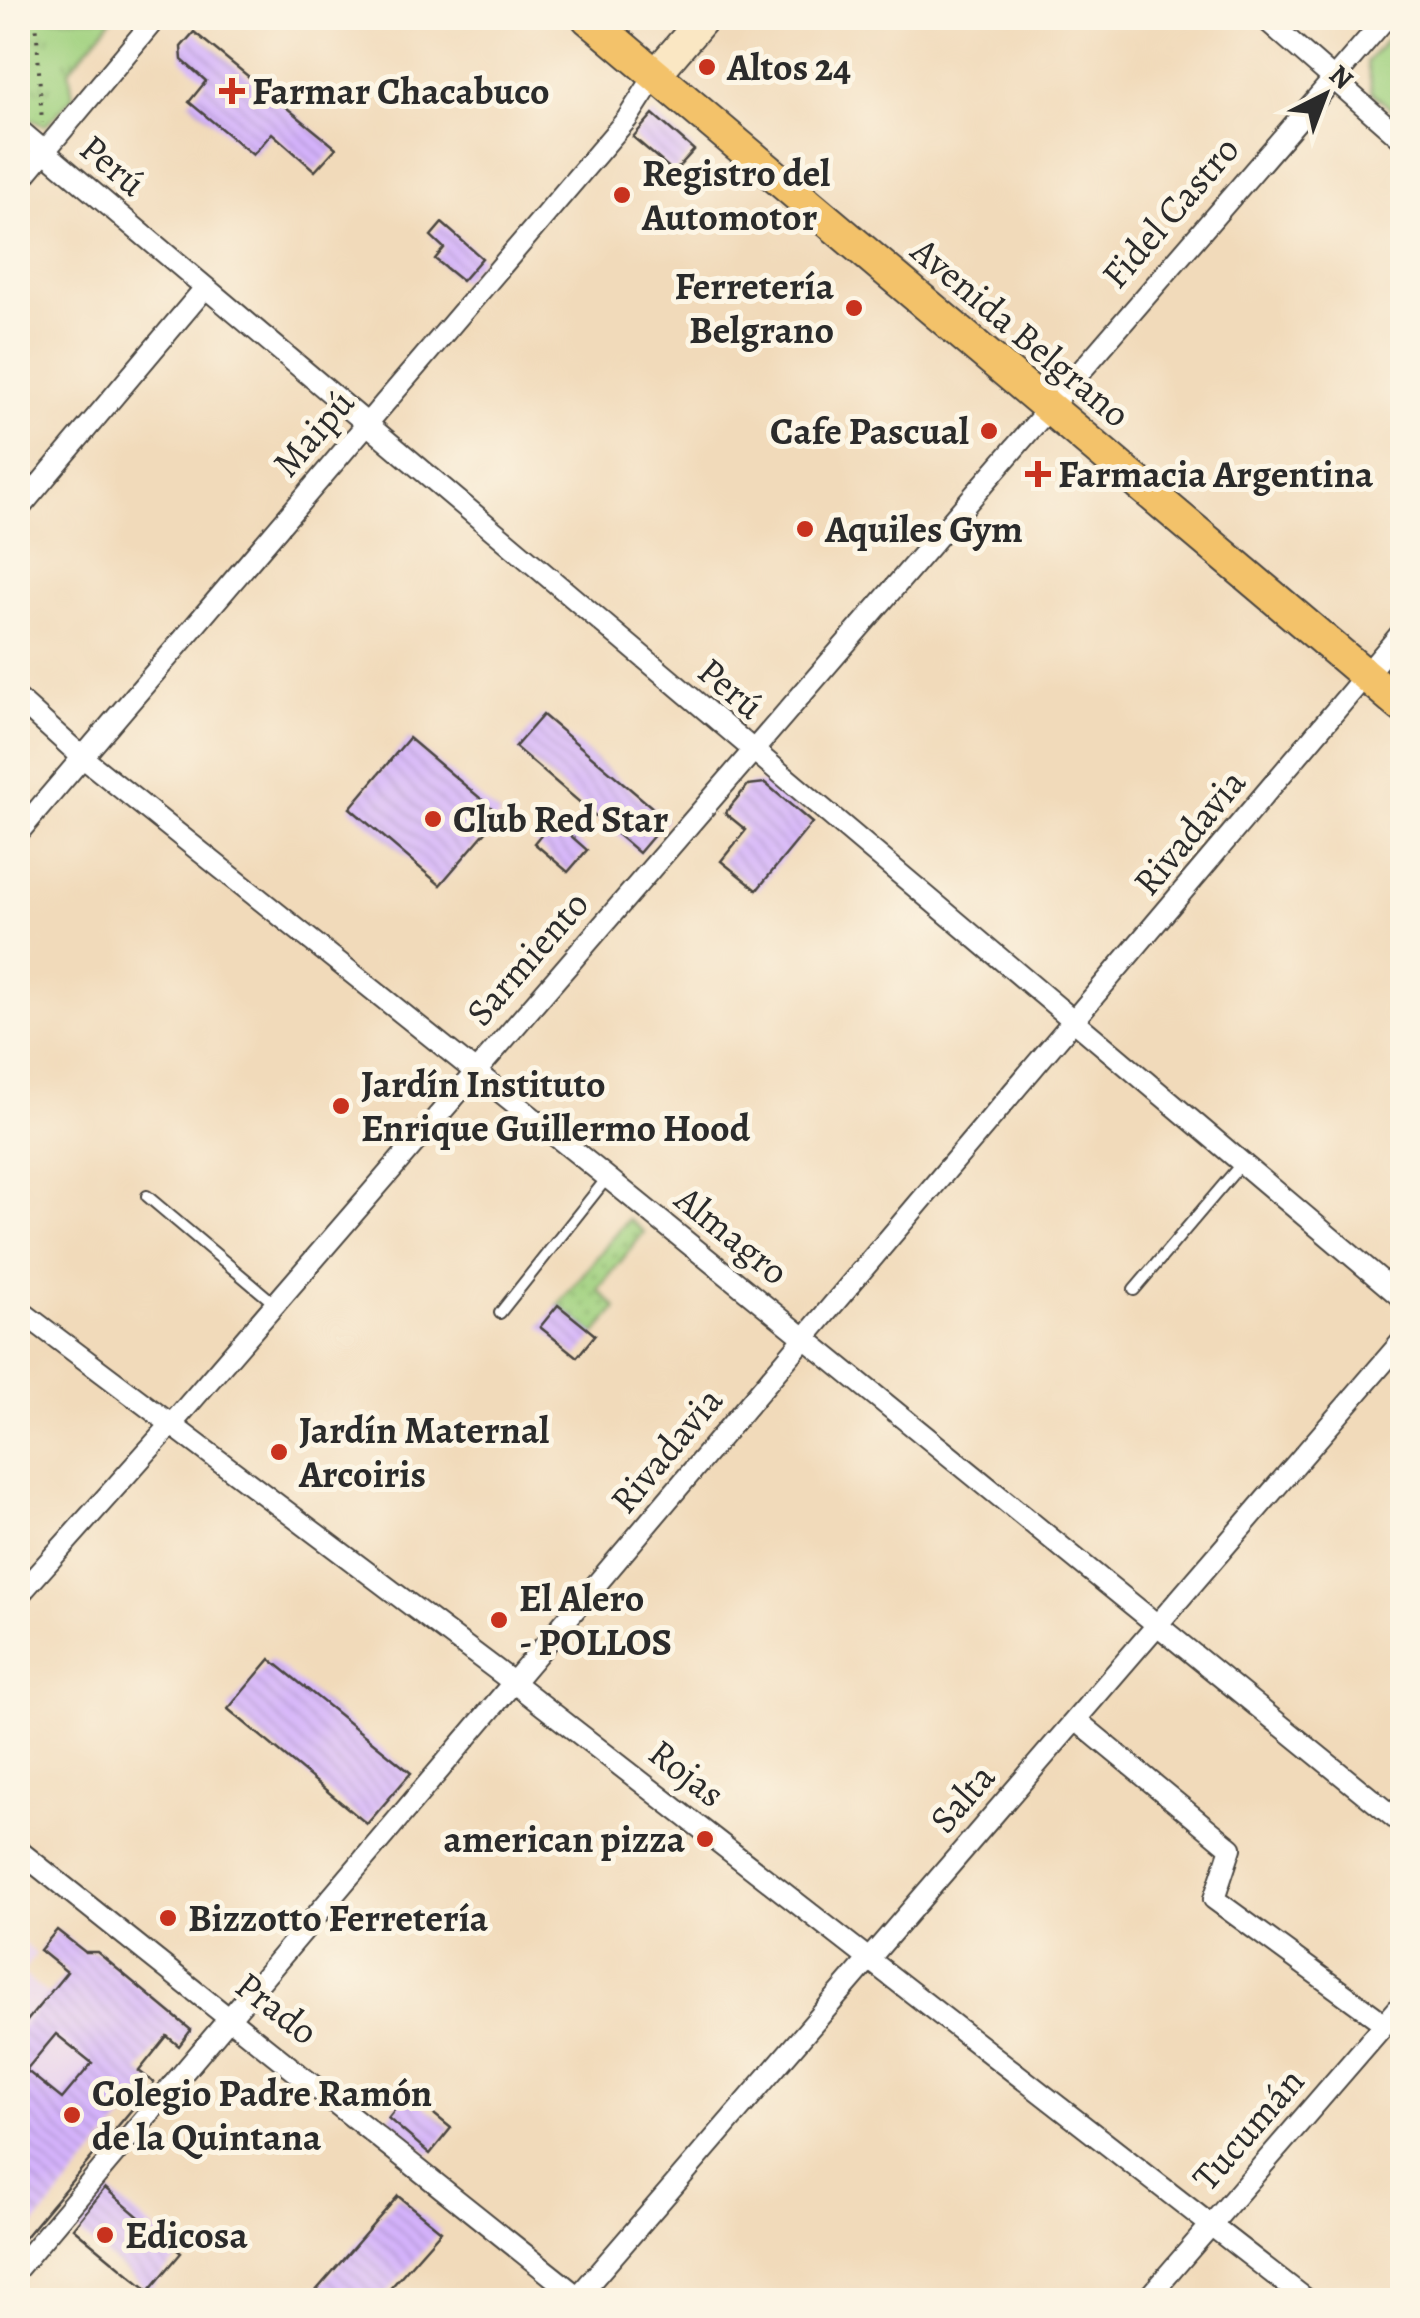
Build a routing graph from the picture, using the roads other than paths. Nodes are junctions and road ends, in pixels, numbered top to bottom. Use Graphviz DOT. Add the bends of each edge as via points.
graph roads {
  1 [pos="156,18"];
  2 [pos="588,18"];
  3 [pos="704,18"];
  4 [pos="1264,18"];
  5 [pos="1386,18"];
  6 [pos="656,74"];
  7 [pos="1333,78"];
  8 [pos="18,129"];
  9 [pos="1402,139"];
  10 [pos="44,152"];
  11 [pos="18,183"];
  12 [pos="205,288"];
  13 [pos="1048,408"];
  14 [pos="366,426"];
  15 [pos="18,510"];
  16 [pos="1402,632"];
  17 [pos="1366,675"];
  18 [pos="18,699"];
  19 [pos="1402,706"];
  20 [pos="751,750"];
  21 [pos="82,757"];
  22 [pos="18,833"];
  23 [pos="1076,1022"];
  24 [pos="474,1072"];
  25 [pos="1242,1162"];
  26 [pos="608,1178"];
  27 [pos="148,1196"];
  28 [pos="1134,1290"];
  29 [pos="1402,1298"];
  30 [pos="275,1304"];
  31 [pos="18,1309"];
  32 [pos="500,1313"];
  33 [pos="805,1340"];
  34 [pos="1402,1341"];
  35 [pos="170,1426"];
  36 [pos="18,1596"];
  37 [pos="1158,1624"];
  38 [pos="514,1683"];
  39 [pos="1076,1720"];
  40 [pos="1402,1824"];
  41 [pos="18,1850"];
  42 [pos="870,1960"];
  43 [pos="1402,2004"];
  44 [pos="232,2017"];
  45 [pos="1384,2024"];
  46 [pos="1210,2226"];
  47 [pos="18,2268"];
  48 [pos="579,2299"];
  49 [pos="1146,2300"];
  50 [pos="1307,2300"];
  1 -- 10 [label="street"];
  2 -- 6 [label="main road, Avenida Belgrano"];
  3 -- 6 [label="main road"];
  4 -- 7 [label="street"];
  5 -- 7 [label="street, Fidel Castro"];
  6 -- 13 [label="main road, Avenida Belgrano"];
  6 -- 14 [label="street, Maipú" via="627,119"];
  7 -- 9 [label="street"];
  7 -- 13 [label="street, Fidel Castro"];
  8 -- 10 [label="street, Perú"];
  10 -- 11 [label="street"];
  10 -- 12 [label="street, Perú"];
  12 -- 14 [label="street, Perú"];
  12 -- 15 [label="street"];
  13 -- 17 [label="main road, Avenida Belgrano"];
  13 -- 20 [label="street, Sarmiento"];
  14 -- 20 [label="street, Perú"];
  14 -- 21 [label="street, Maipú"];
  16 -- 17 [label="street, Rivadavia"];
  17 -- 19 [label="main road, Avenida Belgrano"];
  17 -- 23 [label="street, Rivadavia"];
  18 -- 21 [label="street, Almagro"];
  20 -- 23 [label="street, Perú"];
  20 -- 24 [label="street, Sarmiento"];
  21 -- 22 [label="street, Maipú"];
  21 -- 24 [label="street, Almagro"];
  23 -- 25 [label="street, Perú"];
  23 -- 33 [label="street, Rivadavia"];
  24 -- 26 [label="street, Almagro"];
  24 -- 30 [label="street, Sarmiento"];
  25 -- 28 [label="lane"];
  25 -- 29 [label="street, Perú"];
  26 -- 32 [label="lane"];
  26 -- 33 [label="street, Almagro"];
  27 -- 30 [label="lane"];
  30 -- 35 [label="street, Sarmiento"];
  31 -- 35 [label="street, Rojas"];
  33 -- 37 [label="street, Almagro"];
  33 -- 38 [label="street, Rivadavia"];
  34 -- 37 [label="street, Salta"];
  35 -- 36 [label="street, Sarmiento"];
  35 -- 38 [label="street, Rojas"];
  37 -- 39 [label="street, Salta"];
  37 -- 40 [label="street, Almagro"];
  38 -- 42 [label="street, Rojas"];
  38 -- 44 [label="street, Rivadavia"];
  39 -- 42 [label="street, Salta"];
  39 -- 45 [label="street" via="1230,1848 1214,1899"];
  41 -- 44 [label="street, Prado"];
  42 -- 46 [label="street, Rojas"];
  42 -- 48 [label="street, Salta"];
  43 -- 45 [label="street, Tucumán"];
  44 -- 47 [label="street, Rivadavia"];
  44 -- 48 [label="street, Prado"];
  45 -- 46 [label="street, Tucumán"];
  46 -- 49 [label="street, Tucumán"];
  46 -- 50 [label="street, Rojas"];
}
